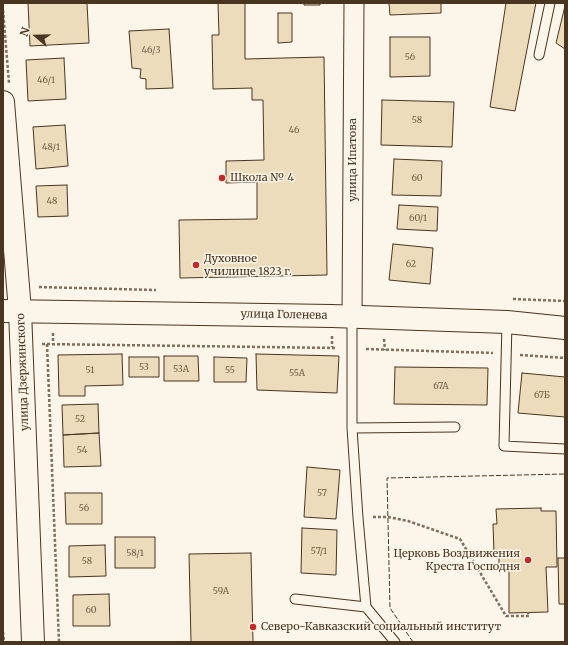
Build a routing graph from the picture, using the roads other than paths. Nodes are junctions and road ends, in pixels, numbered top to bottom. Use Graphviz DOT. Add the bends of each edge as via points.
graph roads {
  1 [pos="354,3"];
  2 [pos="550,3"];
  3 [pos="539,55"];
  4 [pos="3,102"];
  5 [pos="12,311"];
  6 [pos="352,316"];
  7 [pos="507,322"];
  8 [pos="565,328"];
  9 [pos="455,427"];
  10 [pos="352,428"];
  11 [pos="565,449"];
  12 [pos="295,599"];
  13 [pos="366,607"];
  14 [pos="33,642"];
  15 [pos="395,642"];
  1 -- 6 [label="street, улица Ипатова"];
  2 -- 3 [label="lane"];
  4 -- 5 [label="main road, улица Дзержинского"];
  5 -- 6 [label="main road, улица Голенева"];
  5 -- 14 [label="main road, улица Дзержинского" via="22,343"];
  6 -- 7 [label="main road, улица Голенева"];
  6 -- 10 [label="lane"];
  7 -- 8 [label="main road, улица Голенева"];
  7 -- 11 [label="lane" via="504,446"];
  9 -- 10 [label="lane"];
  10 -- 13 [label="lane"];
  12 -- 13 [label="lane"];
  13 -- 15 [label="lane"];
}
